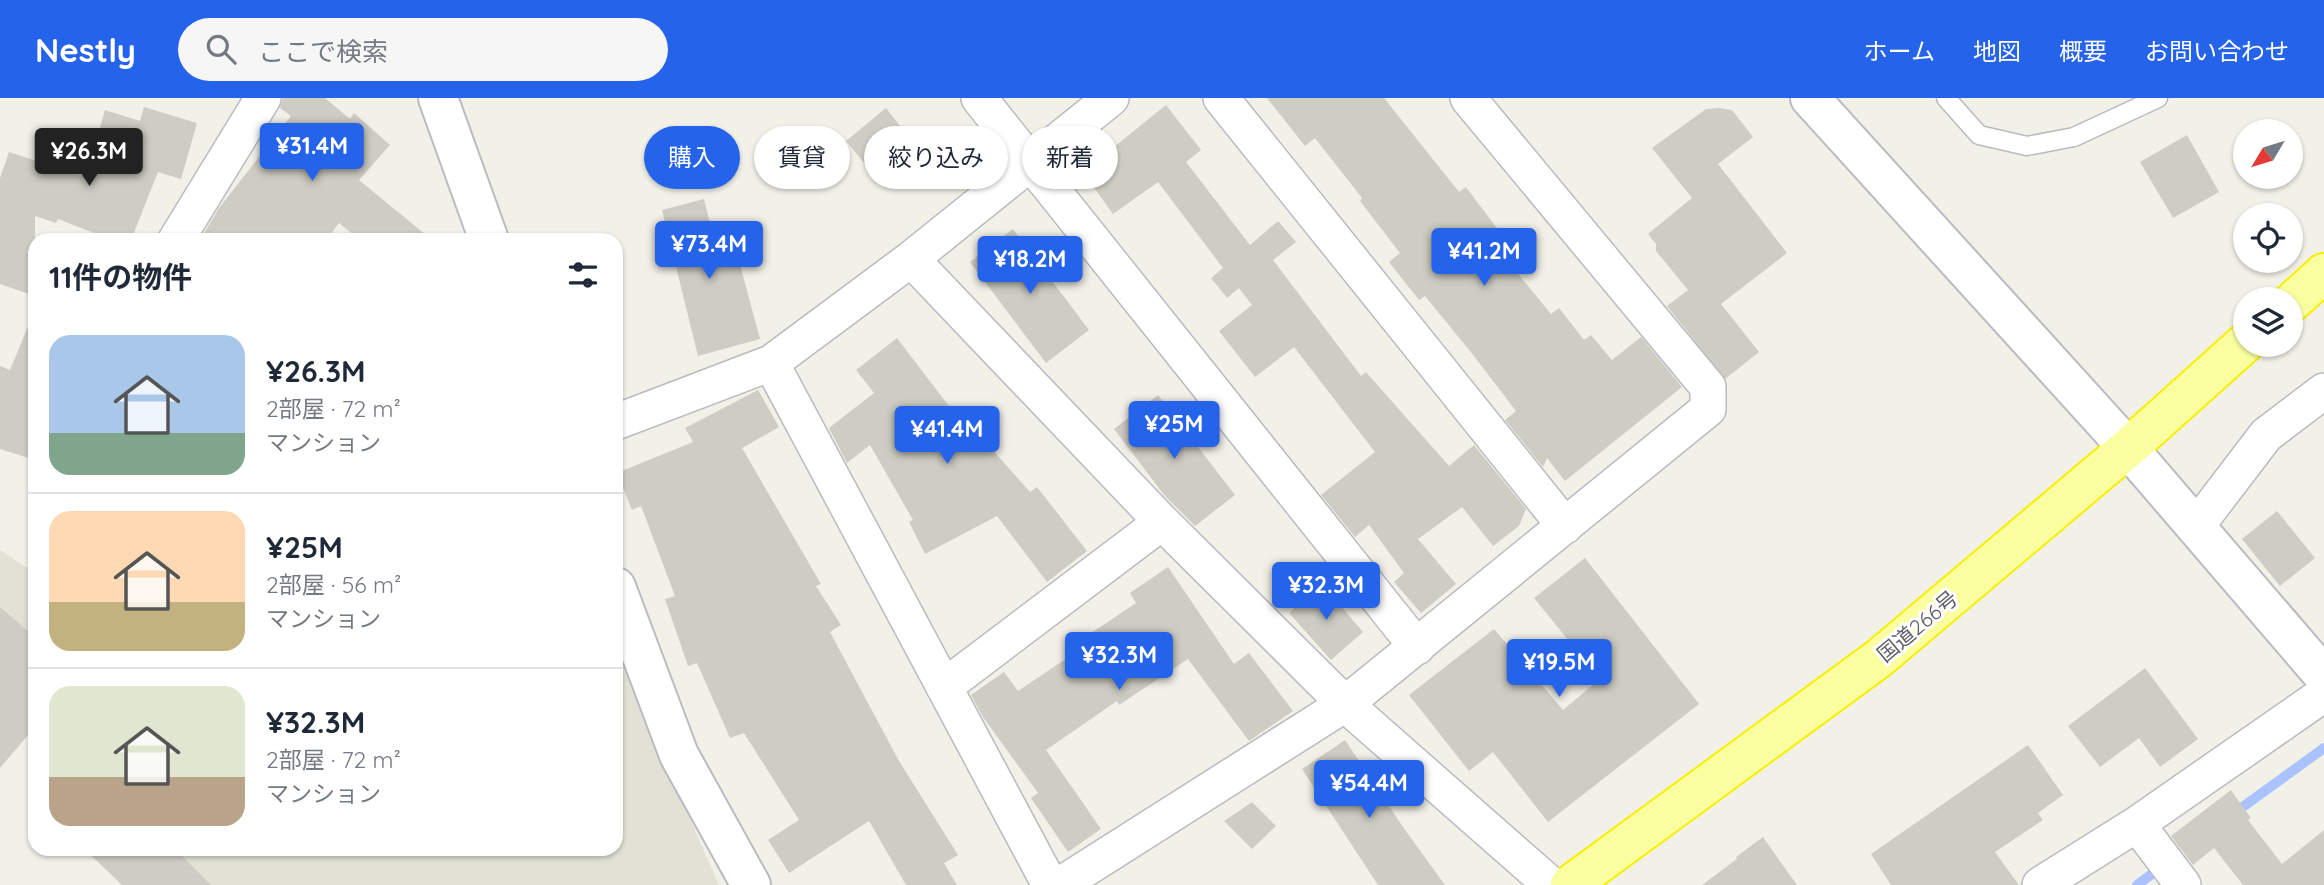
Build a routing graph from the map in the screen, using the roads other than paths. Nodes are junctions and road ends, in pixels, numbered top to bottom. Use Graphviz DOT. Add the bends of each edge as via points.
graph roads {
  1 [pos="263,98"];
  2 [pos="438,98"];
  3 [pos="979,98"];
  4 [pos="1111,98"];
  5 [pos="1221,98"];
  6 [pos="1468,98"];
  7 [pos="1810,98"];
  8 [pos="1946,98"];
  9 [pos="2158,98"];
  10 [pos="1076,126"];
  11 [pos="1022,151"];
  12 [pos="1022,169"];
  13 [pos="1052,189"];
  14 [pos="180,233"];
  15 [pos="486,233"];
  16 [pos="911,259"];
  17 [pos="2324,273"];
  18 [pos="2303,292"];
  19 [pos="2233,354"];
  20 [pos="771,363"];
  21 [pos="2324,391"];
  22 [pos="623,419"];
  23 [pos="2128,448"];
  24 [pos="1161,522"];
  25 [pos="1565,526"];
  26 [pos="2194,528"];
  27 [pos="623,606"];
  28 [pos="1417,647"];
  29 [pos="2324,676"];
  30 [pos="944,687"];
  31 [pos="2324,694"];
  32 [pos="1345,705"];
  33 [pos="2137,824"];
  34 [pos="751,885"];
  35 [pos="1051,885"];
  36 [pos="1060,885"];
  37 [pos="1551,885"];
  38 [pos="1570,885"];
  39 [pos="2040,885"];
  40 [pos="2183,885"];
  1 -- 14 [label="street"];
  2 -- 15 [label="street"];
  3 -- 11 [label="street"];
  4 -- 10 [label="street"];
  5 -- 25 [label="street"];
  6 -- 25 [label="street" via="1708,387 1708,409"];
  7 -- 23 [label="street"];
  8 -- 9 [label="lane" via="1979,135 2027,146 2074,137"];
  12 -- 16 [label="street"];
  13 -- 28 [label="street"];
  16 -- 20 [label="street"];
  16 -- 24 [label="street"];
  17 -- 18 [label="highway"];
  19 -- 23 [label="highway, 国道266号"];
  20 -- 22 [label="street"];
  20 -- 30 [label="street"];
  21 -- 26 [label="street" via="2266,435"];
  23 -- 26 [label="street"];
  23 -- 38 [label="highway, 国道266号" via="1878,659"];
  24 -- 30 [label="street"];
  24 -- 32 [label="street"];
  25 -- 28 [label="street"];
  26 -- 29 [label="street"];
  27 -- 34 [label="street" via="679,755"];
  28 -- 32 [label="street"];
  30 -- 35 [label="street"];
  31 -- 33 [label="street"];
  32 -- 36 [label="street"];
  32 -- 37 [label="street"];
  33 -- 39 [label="street"];
  33 -- 40 [label="street"];
}
